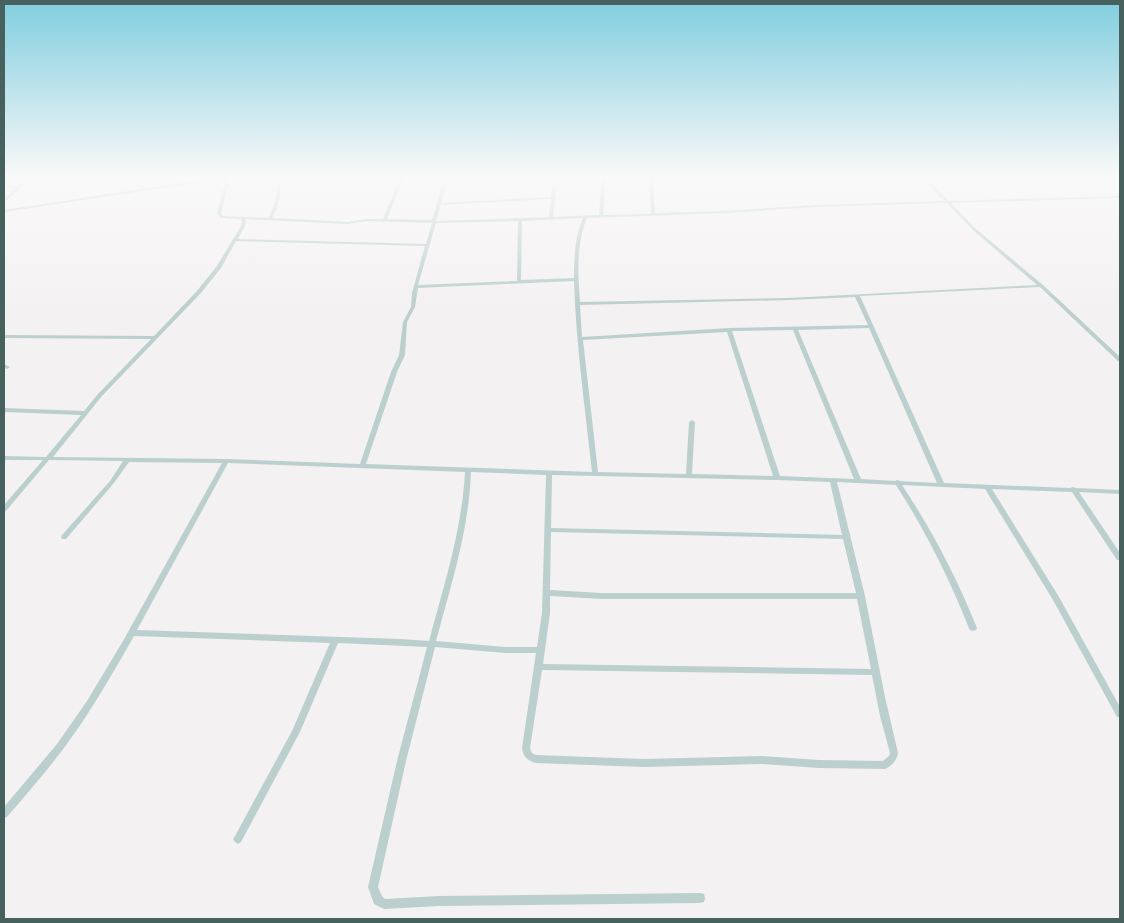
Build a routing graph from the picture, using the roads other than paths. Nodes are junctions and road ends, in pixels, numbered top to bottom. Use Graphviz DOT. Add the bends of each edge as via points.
graph roads {
  1 [pos="242,219"];
  2 [pos="271,219"];
  3 [pos="518,219"];
  4 [pos="520,219"];
  5 [pos="585,219"];
  6 [pos="964,219"];
  7 [pos="433,220"];
  8 [pos="384,221"];
  9 [pos="234,240"];
  10 [pos="428,245"];
  11 [pos="577,279"];
  12 [pos="519,281"];
  13 [pos="1041,286"];
  14 [pos="416,287"];
  15 [pos="857,295"];
  16 [pos="577,304"];
  17 [pos="870,326"];
  18 [pos="795,328"];
  19 [pos="729,330"];
  20 [pos="4,336"];
  21 [pos="154,337"];
  22 [pos="580,339"];
  23 [pos="1120,360"];
  24 [pos="4,410"];
  25 [pos="85,413"];
  26 [pos="692,422"];
  27 [pos="4,458"];
  28 [pos="47,459"];
  29 [pos="127,460"];
  30 [pos="226,461"];
  31 [pos="363,466"];
  32 [pos="468,469"];
  33 [pos="549,473"];
  34 [pos="596,473"];
  35 [pos="689,476"];
  36 [pos="777,478"];
  37 [pos="833,480"];
  38 [pos="858,481"];
  39 [pos="897,482"];
  40 [pos="941,484"];
  41 [pos="987,486"];
  42 [pos="1073,490"];
  43 [pos="1120,492"];
  44 [pos="4,508"];
  45 [pos="547,530"];
  46 [pos="64,537"];
  47 [pos="845,537"];
  48 [pos="1120,558"];
  49 [pos="547,594"];
  50 [pos="861,596"];
  51 [pos="973,628"];
  52 [pos="131,633"];
  53 [pos="335,640"];
  54 [pos="432,644"];
  55 [pos="541,650"];
  56 [pos="538,667"];
  57 [pos="875,672"];
  58 [pos="1120,714"];
  59 [pos="4,814"];
  60 [pos="238,840"];
  61 [pos="700,898"];
  1 -- 9 [label="street" via="244,224"];
  2 -- 8 [label="street" via="348,223"];
  3 -- 7 [label="street"];
  4 -- 12 [label="street"];
  5 -- 11 [label="street" via="579,233"];
  6 -- 13 [label="street"];
  7 -- 8 [label="street"];
  7 -- 10 [label="street"];
  9 -- 10 [label="street"];
  9 -- 21 [label="street" via="219,267 198,293"];
  10 -- 14 [label="street"];
  11 -- 12 [label="street"];
  11 -- 16 [label="street"];
  12 -- 14 [label="street"];
  13 -- 15 [label="street"];
  13 -- 23 [label="street"];
  14 -- 31 [label="street" via="413,307 405,322 402,355"];
  15 -- 16 [label="street"];
  15 -- 17 [label="street"];
  16 -- 22 [label="street"];
  17 -- 18 [label="street"];
  17 -- 40 [label="street"];
  18 -- 19 [label="street"];
  18 -- 38 [label="street"];
  19 -- 22 [label="street"];
  19 -- 36 [label="street"];
  20 -- 21 [label="street"];
  21 -- 25 [label="street"];
  22 -- 34 [label="street"];
  24 -- 25 [label="street"];
  25 -- 28 [label="street"];
  26 -- 35 [label="street"];
  27 -- 28 [label="street"];
  28 -- 29 [label="street"];
  28 -- 44 [label="street"];
  29 -- 30 [label="street"];
  29 -- 46 [label="street"];
  30 -- 31 [label="street"];
  30 -- 52 [label="street"];
  31 -- 32 [label="street"];
  32 -- 33 [label="street"];
  32 -- 54 [label="street" via="462,536"];
  33 -- 34 [label="street"];
  33 -- 45 [label="street"];
  34 -- 35 [label="street"];
  35 -- 36 [label="street"];
  36 -- 37 [label="street"];
  37 -- 38 [label="street"];
  37 -- 47 [label="street"];
  38 -- 39 [label="street"];
  39 -- 40 [label="street"];
  39 -- 51 [label="street" via="932,539"];
  40 -- 41 [label="street"];
  41 -- 42 [label="street"];
  41 -- 58 [label="street" via="1056,599"];
  42 -- 43 [label="street"];
  42 -- 48 [label="street"];
  45 -- 47 [label="street"];
  45 -- 49 [label="street"];
  47 -- 50 [label="street"];
  49 -- 50 [label="street"];
  49 -- 55 [label="street"];
  50 -- 57 [label="street"];
  52 -- 53 [label="street"];
  52 -- 59 [label="street" via="90,703 53,755"];
  53 -- 54 [label="street"];
  53 -- 60 [label="street" via="296,732"];
  54 -- 55 [label="street" via="471,649"];
  54 -- 61 [label="street" via="373,887 378,900 384,904"];
  55 -- 56 [label="street"];
  56 -- 57 [label="street"];
  56 -- 57 [label="street" via="526,748 528,754 535,760 644,763 762,760 884,765 894,753"];
}
